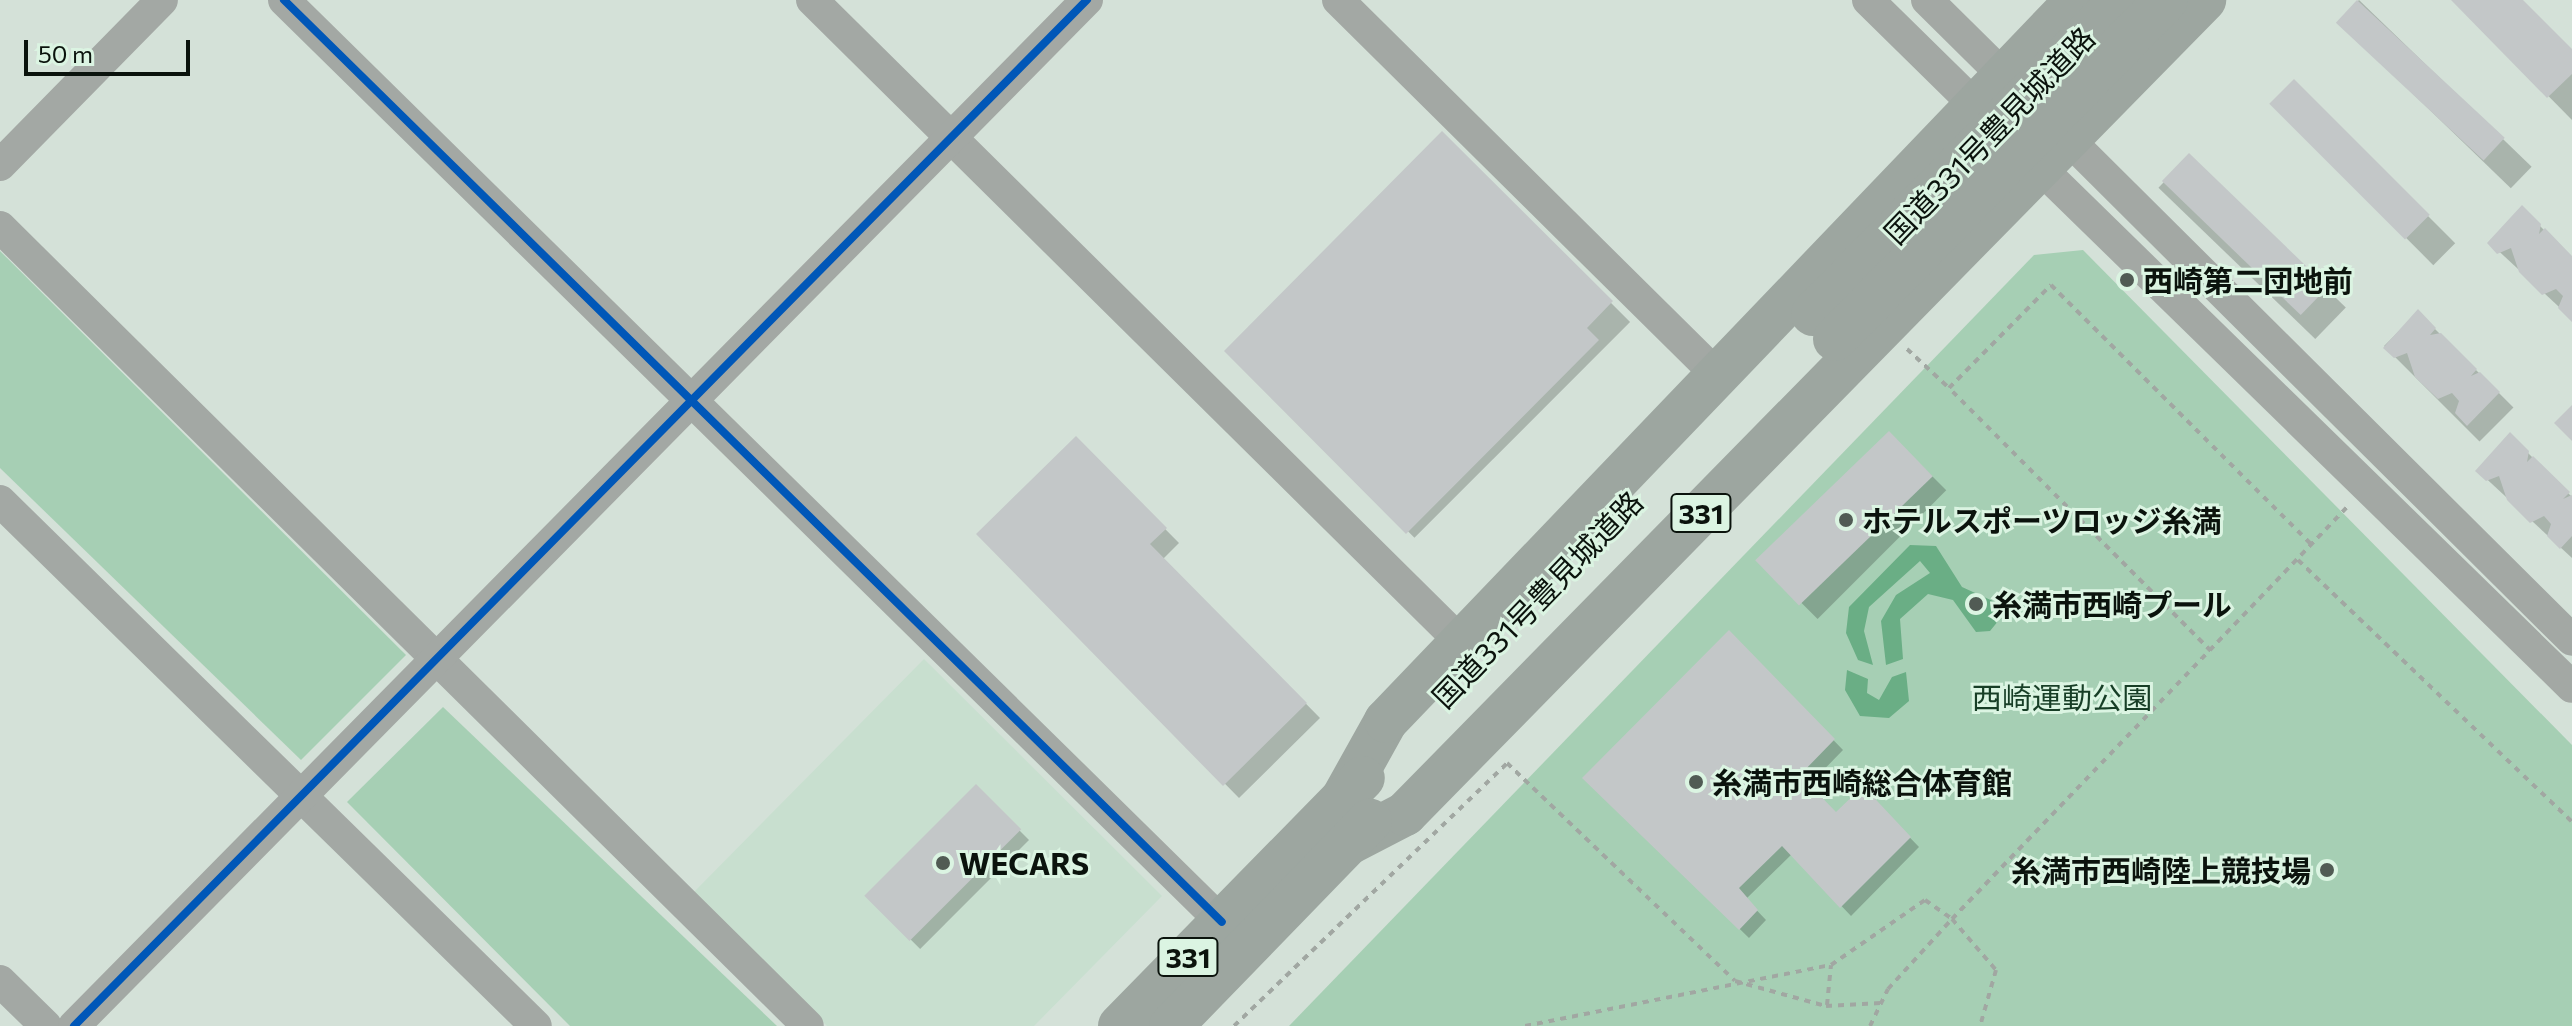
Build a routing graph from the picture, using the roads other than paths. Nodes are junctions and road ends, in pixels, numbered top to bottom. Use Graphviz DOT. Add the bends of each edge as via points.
graph roads {
  1 [pos="162,0"];
  2 [pos="284,0"];
  3 [pos="812,0"];
  4 [pos="1087,0"];
  5 [pos="1338,0"];
  6 [pos="1868,0"];
  7 [pos="1927,0"];
  8 [pos="2077,0"];
  9 [pos="2120,0"];
  10 [pos="2166,0"];
  11 [pos="2204,0"];
  12 [pos="1990,92"];
  13 [pos="952,137"];
  14 [pos="2054,153"];
  15 [pos="0,165"];
  16 [pos="0,227"];
  17 [pos="1824,326"];
  18 [pos="1720,378"];
  19 [pos="692,399"];
  20 [pos="0,501"];
  21 [pos="2572,640"];
  22 [pos="1461,642"];
  23 [pos="438,658"];
  24 [pos="2572,687"];
  25 [pos="302,795"];
  26 [pos="1342,800"];
  27 [pos="1349,843"];
  28 [pos="1222,922"];
  29 [pos="0,981"];
  30 [pos="46,1026"];
  31 [pos="74,1026"];
  32 [pos="536,1026"];
  33 [pos="808,1026"];
  34 [pos="1120,1026"];
  35 [pos="1171,1026"];
  1 -- 15 [label="street"];
  2 -- 19 [label="street"];
  3 -- 13 [label="street"];
  4 -- 13 [label="street"];
  5 -- 18 [label="street"];
  6 -- 12 [label="street"];
  7 -- 12 [label="street"];
  8 -- 12 [label="highway, 331"];
  9 -- 17 [label="highway, 国道331号豊見城道路 / 331, bridge"];
  10 -- 17 [label="highway, 国道331号豊見城道路 / 331, bridge"];
  11 -- 14 [label="highway, 331"];
  12 -- 14 [label="street"];
  12 -- 18 [label="highway, 331"];
  13 -- 19 [label="street"];
  13 -- 22 [label="street"];
  14 -- 21 [label="street"];
  14 -- 24 [label="street" via="2370,486"];
  14 -- 27 [label="highway, 331" via="1405,814"];
  16 -- 23 [label="street"];
  17 -- 26 [label="highway, 国道331号豊見城道路 / 331"];
  17 -- 27 [label="highway, 国道331号豊見城道路 / 331"];
  18 -- 22 [label="highway, 331"];
  19 -- 23 [label="street"];
  19 -- 28 [label="street"];
  20 -- 25 [label="street"];
  22 -- 26 [label="highway, 331" via="1386,721"];
  23 -- 25 [label="street"];
  23 -- 33 [label="street"];
  25 -- 31 [label="street"];
  25 -- 32 [label="street"];
  26 -- 28 [label="highway, 国道331号豊見城道路 / 331"];
  27 -- 35 [label="highway, 国道331号豊見城道路 / 331"];
  28 -- 34 [label="highway, 国道331号豊見城道路 / 331"];
  29 -- 30 [label="street"];
}
